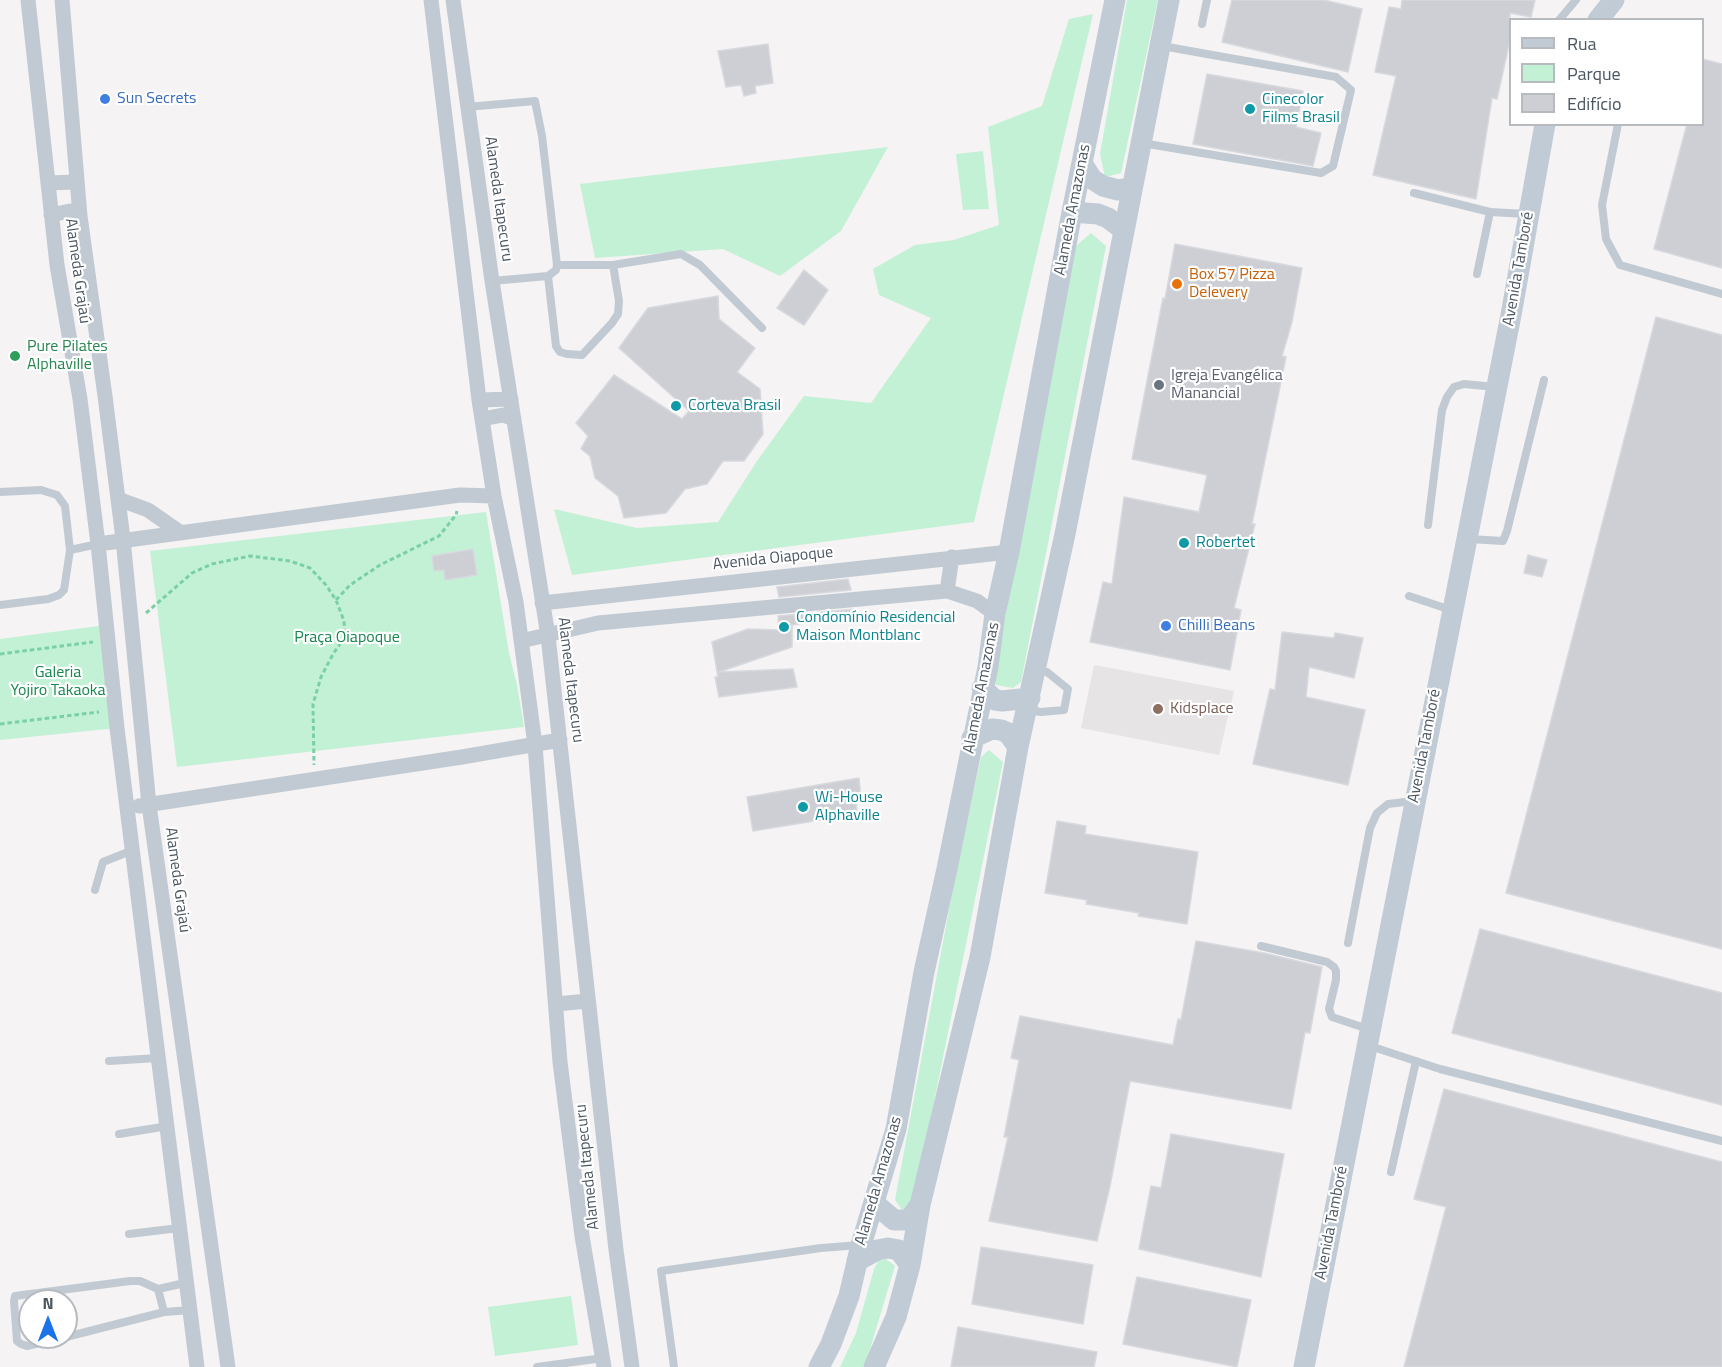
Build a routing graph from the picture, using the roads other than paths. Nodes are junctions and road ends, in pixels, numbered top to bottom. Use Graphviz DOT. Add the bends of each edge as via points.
graph roads {
  1 [pos="28,0"];
  2 [pos="62,0"];
  3 [pos="431,0"];
  4 [pos="453,0"];
  5 [pos="1115,0"];
  6 [pos="1169,0"];
  7 [pos="1207,0"];
  8 [pos="1576,0"];
  9 [pos="1614,0"];
  10 [pos="1561,18"];
  11 [pos="1600,18"];
  12 [pos="1202,24"];
  13 [pos="1160,46"];
  14 [pos="467,106"];
  15 [pos="1545,126"];
  16 [pos="1618,126"];
  17 [pos="1141,143"];
  18 [pos="1082,163"];
  19 [pos="76,182"];
  20 [pos="48,183"];
  21 [pos="1132,188"];
  22 [pos="1414,194"];
  23 [pos="1072,212"];
  24 [pos="1490,212"];
  25 [pos="1529,214"];
  26 [pos="51,215"];
  27 [pos="80,216"];
  28 [pos="1124,230"];
  29 [pos="557,265"];
  30 [pos="613,265"];
  31 [pos="1476,274"];
  32 [pos="548,276"];
  33 [pos="492,281"];
  34 [pos="1722,294"];
  35 [pos="762,327"];
  36 [pos="1544,380"];
  37 [pos="1497,388"];
  38 [pos="105,396"];
  39 [pos="80,399"];
  40 [pos="511,399"];
  41 [pos="479,400"];
  42 [pos="514,418"];
  43 [pos="482,419"];
  44 [pos="0,492"];
  45 [pos="494,495"];
  46 [pos="118,499"];
  47 [pos="1428,525"];
  48 [pos="181,533"];
  49 [pos="123,539"];
  50 [pos="1466,539"];
  51 [pos="98,544"];
  52 [pos="70,550"];
  53 [pos="1009,552"];
  54 [pos="952,557"];
  55 [pos="947,591"];
  56 [pos="1409,596"];
  57 [pos="542,603"];
  58 [pos="0,605"];
  59 [pos="1452,611"];
  60 [pos="995,615"];
  61 [pos="548,636"];
  62 [pos="521,641"];
  63 [pos="1036,670"];
  64 [pos="982,688"];
  65 [pos="1029,704"];
  66 [pos="972,738"];
  67 [pos="560,741"];
  68 [pos="536,745"];
  69 [pos="1018,747"];
  70 [pos="1414,801"];
  71 [pos="149,805"];
  72 [pos="128,807"];
  73 [pos="133,850"];
  74 [pos="95,890"];
  75 [pos="1348,943"];
  76 [pos="1262,946"];
  77 [pos="588,1001"];
  78 [pos="556,1004"];
  79 [pos="1368,1037"];
  80 [pos="159,1058"];
  81 [pos="109,1061"];
  82 [pos="1416,1061"];
  83 [pos="193,1122"];
  84 [pos="167,1123"];
  85 [pos="119,1134"];
  86 [pos="1722,1141"];
  87 [pos="1391,1172"];
  88 [pos="874,1203"];
  89 [pos="920,1205"];
  90 [pos="179,1228"];
  91 [pos="129,1234"];
  92 [pos="859,1253"];
  93 [pos="910,1265"];
  94 [pos="185,1284"];
  95 [pos="69,1289"];
  96 [pos="158,1289"];
  97 [pos="18,1296"];
  98 [pos="191,1310"];
  99 [pos="164,1312"];
  100 [pos="78,1334"];
  101 [pos="18,1342"];
  102 [pos="603,1362"];
  103 [pos="197,1367"];
  104 [pos="228,1367"];
  105 [pos="537,1367"];
  106 [pos="632,1367"];
  107 [pos="674,1367"];
  108 [pos="819,1367"];
  109 [pos="874,1367"];
  110 [pos="1304,1367"];
  1 -- 20 [label="street, Alameda Grajaú"];
  2 -- 19 [label="street, Alameda Grajaú"];
  3 -- 41 [label="street, Alameda Itapecuru"];
  4 -- 14 [label="street, Alameda Itapecuru"];
  5 -- 18 [label="main road, Alameda Amazonas"];
  6 -- 13 [label="main road"];
  7 -- 12 [label="lane"];
  8 -- 10 [label="lane"];
  9 -- 11 [label="main road"];
  13 -- 17 [label="main road"];
  13 -- 17 [label="lane" via="1336,77 1351,90 1333,166 1321,173"];
  14 -- 29 [label="lane" via="535,101"];
  14 -- 33 [label="street, Alameda Itapecuru"];
  15 -- 25 [label="main road, Avenida Tamboré"];
  16 -- 34 [label="lane" via="1602,205 1606,239 1620,265"];
  17 -- 21 [label="main road"];
  18 -- 21 [label="main road" via="1092,179 1103,186"];
  18 -- 23 [label="main road, Alameda Amazonas"];
  19 -- 20 [label="street"];
  19 -- 27 [label="street, Alameda Grajaú"];
  20 -- 26 [label="street, Alameda Grajaú"];
  21 -- 28 [label="main road"];
  22 -- 24 [label="lane"];
  23 -- 28 [label="main road" via="1098,214"];
  23 -- 53 [label="main road, Alameda Amazonas"];
  24 -- 25 [label="lane"];
  24 -- 31 [label="lane"];
  25 -- 37 [label="main road, Avenida Tamboré"];
  26 -- 27 [label="street" via="70,212"];
  26 -- 39 [label="street, Alameda Grajaú"];
  27 -- 38 [label="street, Alameda Grajaú"];
  28 -- 63 [label="main road"];
  29 -- 30 [label="lane"];
  29 -- 32 [label="lane"];
  30 -- 32 [label="lane" via="618,314 582,355 560,352 556,346"];
  30 -- 35 [label="lane" via="681,254 700,265"];
  32 -- 33 [label="lane"];
  33 -- 40 [label="street, Alameda Itapecuru"];
  36 -- 50 [label="lane" via="1503,541"];
  37 -- 47 [label="lane" via="1464,384 1454,387 1448,397"];
  37 -- 50 [label="main road, Avenida Tamboré"];
  38 -- 39 [label="street"];
  38 -- 46 [label="street, Alameda Grajaú"];
  39 -- 51 [label="street, Alameda Grajaú"];
  40 -- 41 [label="street"];
  40 -- 42 [label="street, Alameda Itapecuru"];
  41 -- 43 [label="street, Alameda Itapecuru"];
  42 -- 43 [label="street" via="503,415"];
  42 -- 57 [label="street, Alameda Itapecuru"];
  43 -- 45 [label="street, Alameda Itapecuru"];
  44 -- 52 [label="lane" via="41,490 57,495 65,506"];
  45 -- 48 [label="street" via="459,495"];
  45 -- 62 [label="street, Alameda Itapecuru"];
  46 -- 48 [label="street" via="148,510"];
  46 -- 49 [label="street, Alameda Grajaú"];
  48 -- 49 [label="street"];
  49 -- 51 [label="street"];
  49 -- 71 [label="street, Alameda Grajaú"];
  50 -- 59 [label="main road, Avenida Tamboré"];
  51 -- 52 [label="lane"];
  51 -- 72 [label="street, Alameda Grajaú"];
  52 -- 58 [label="lane" via="64,590 59,595"];
  53 -- 54 [label="street, Avenida Oiapoque"];
  53 -- 60 [label="main road, Alameda Amazonas"];
  54 -- 55 [label="street"];
  54 -- 57 [label="street, Avenida Oiapoque"];
  55 -- 60 [label="street" via="977,601"];
  55 -- 61 [label="street" via="598,623"];
  56 -- 59 [label="lane"];
  57 -- 61 [label="street, Alameda Itapecuru"];
  59 -- 70 [label="main road, Avenida Tamboré"];
  60 -- 64 [label="main road, Alameda Amazonas"];
  61 -- 62 [label="street"];
  61 -- 67 [label="street, Alameda Itapecuru"];
  62 -- 68 [label="street, Alameda Itapecuru"];
  63 -- 65 [label="main road"];
  63 -- 65 [label="lane" via="1047,672 1068,689 1064,710 1041,712"];
  64 -- 65 [label="main road" via="995,700"];
  64 -- 66 [label="main road, Alameda Amazonas"];
  65 -- 69 [label="main road"];
  66 -- 69 [label="main road" via="992,729 1001,730"];
  66 -- 88 [label="main road, Alameda Amazonas" via="896,1129"];
  67 -- 68 [label="street"];
  67 -- 77 [label="street, Alameda Itapecuru"];
  68 -- 71 [label="street"];
  68 -- 78 [label="street, Alameda Itapecuru"];
  69 -- 89 [label="main road" via="980,957"];
  70 -- 75 [label="lane" via="1388,804 1373,820"];
  70 -- 79 [label="main road, Avenida Tamboré"];
  71 -- 72 [label="street"];
  71 -- 83 [label="street, Alameda Grajaú"];
  72 -- 73 [label="street, Alameda Grajaú"];
  73 -- 74 [label="lane" via="103,862"];
  73 -- 80 [label="street, Alameda Grajaú"];
  76 -- 79 [label="lane" via="1334,967 1336,980 1329,1009 1332,1017"];
  77 -- 78 [label="street"];
  77 -- 106 [label="street, Alameda Itapecuru"];
  78 -- 102 [label="street, Alameda Itapecuru" via="579,1213"];
  79 -- 82 [label="lane"];
  79 -- 110 [label="main road, Avenida Tamboré"];
  80 -- 81 [label="lane"];
  80 -- 84 [label="street, Alameda Grajaú"];
  82 -- 86 [label="lane"];
  82 -- 87 [label="lane"];
  83 -- 84 [label="street" via="177,1114"];
  83 -- 104 [label="street, Alameda Grajaú"];
  84 -- 85 [label="lane"];
  84 -- 90 [label="street, Alameda Grajaú"];
  88 -- 89 [label="main road" via="894,1220 909,1220"];
  88 -- 92 [label="main road, Alameda Amazonas"];
  89 -- 93 [label="main road"];
  90 -- 91 [label="lane"];
  90 -- 94 [label="street, Alameda Grajaú"];
  92 -- 93 [label="main road" via="899,1250"];
  92 -- 107 [label="lane" via="820,1248 661,1271"];
  92 -- 108 [label="main road, Alameda Amazonas" via="849,1296"];
  93 -- 109 [label="main road" via="896,1317"];
  94 -- 96 [label="lane"];
  94 -- 98 [label="street, Alameda Grajaú"];
  95 -- 96 [label="lane" via="130,1281"];
  96 -- 99 [label="lane"];
  97 -- 101 [label="lane" via="14,1301"];
  98 -- 99 [label="lane"];
  98 -- 103 [label="street, Alameda Grajaú"];
  99 -- 100 [label="lane"];
  102 -- 105 [label="lane"];
}
